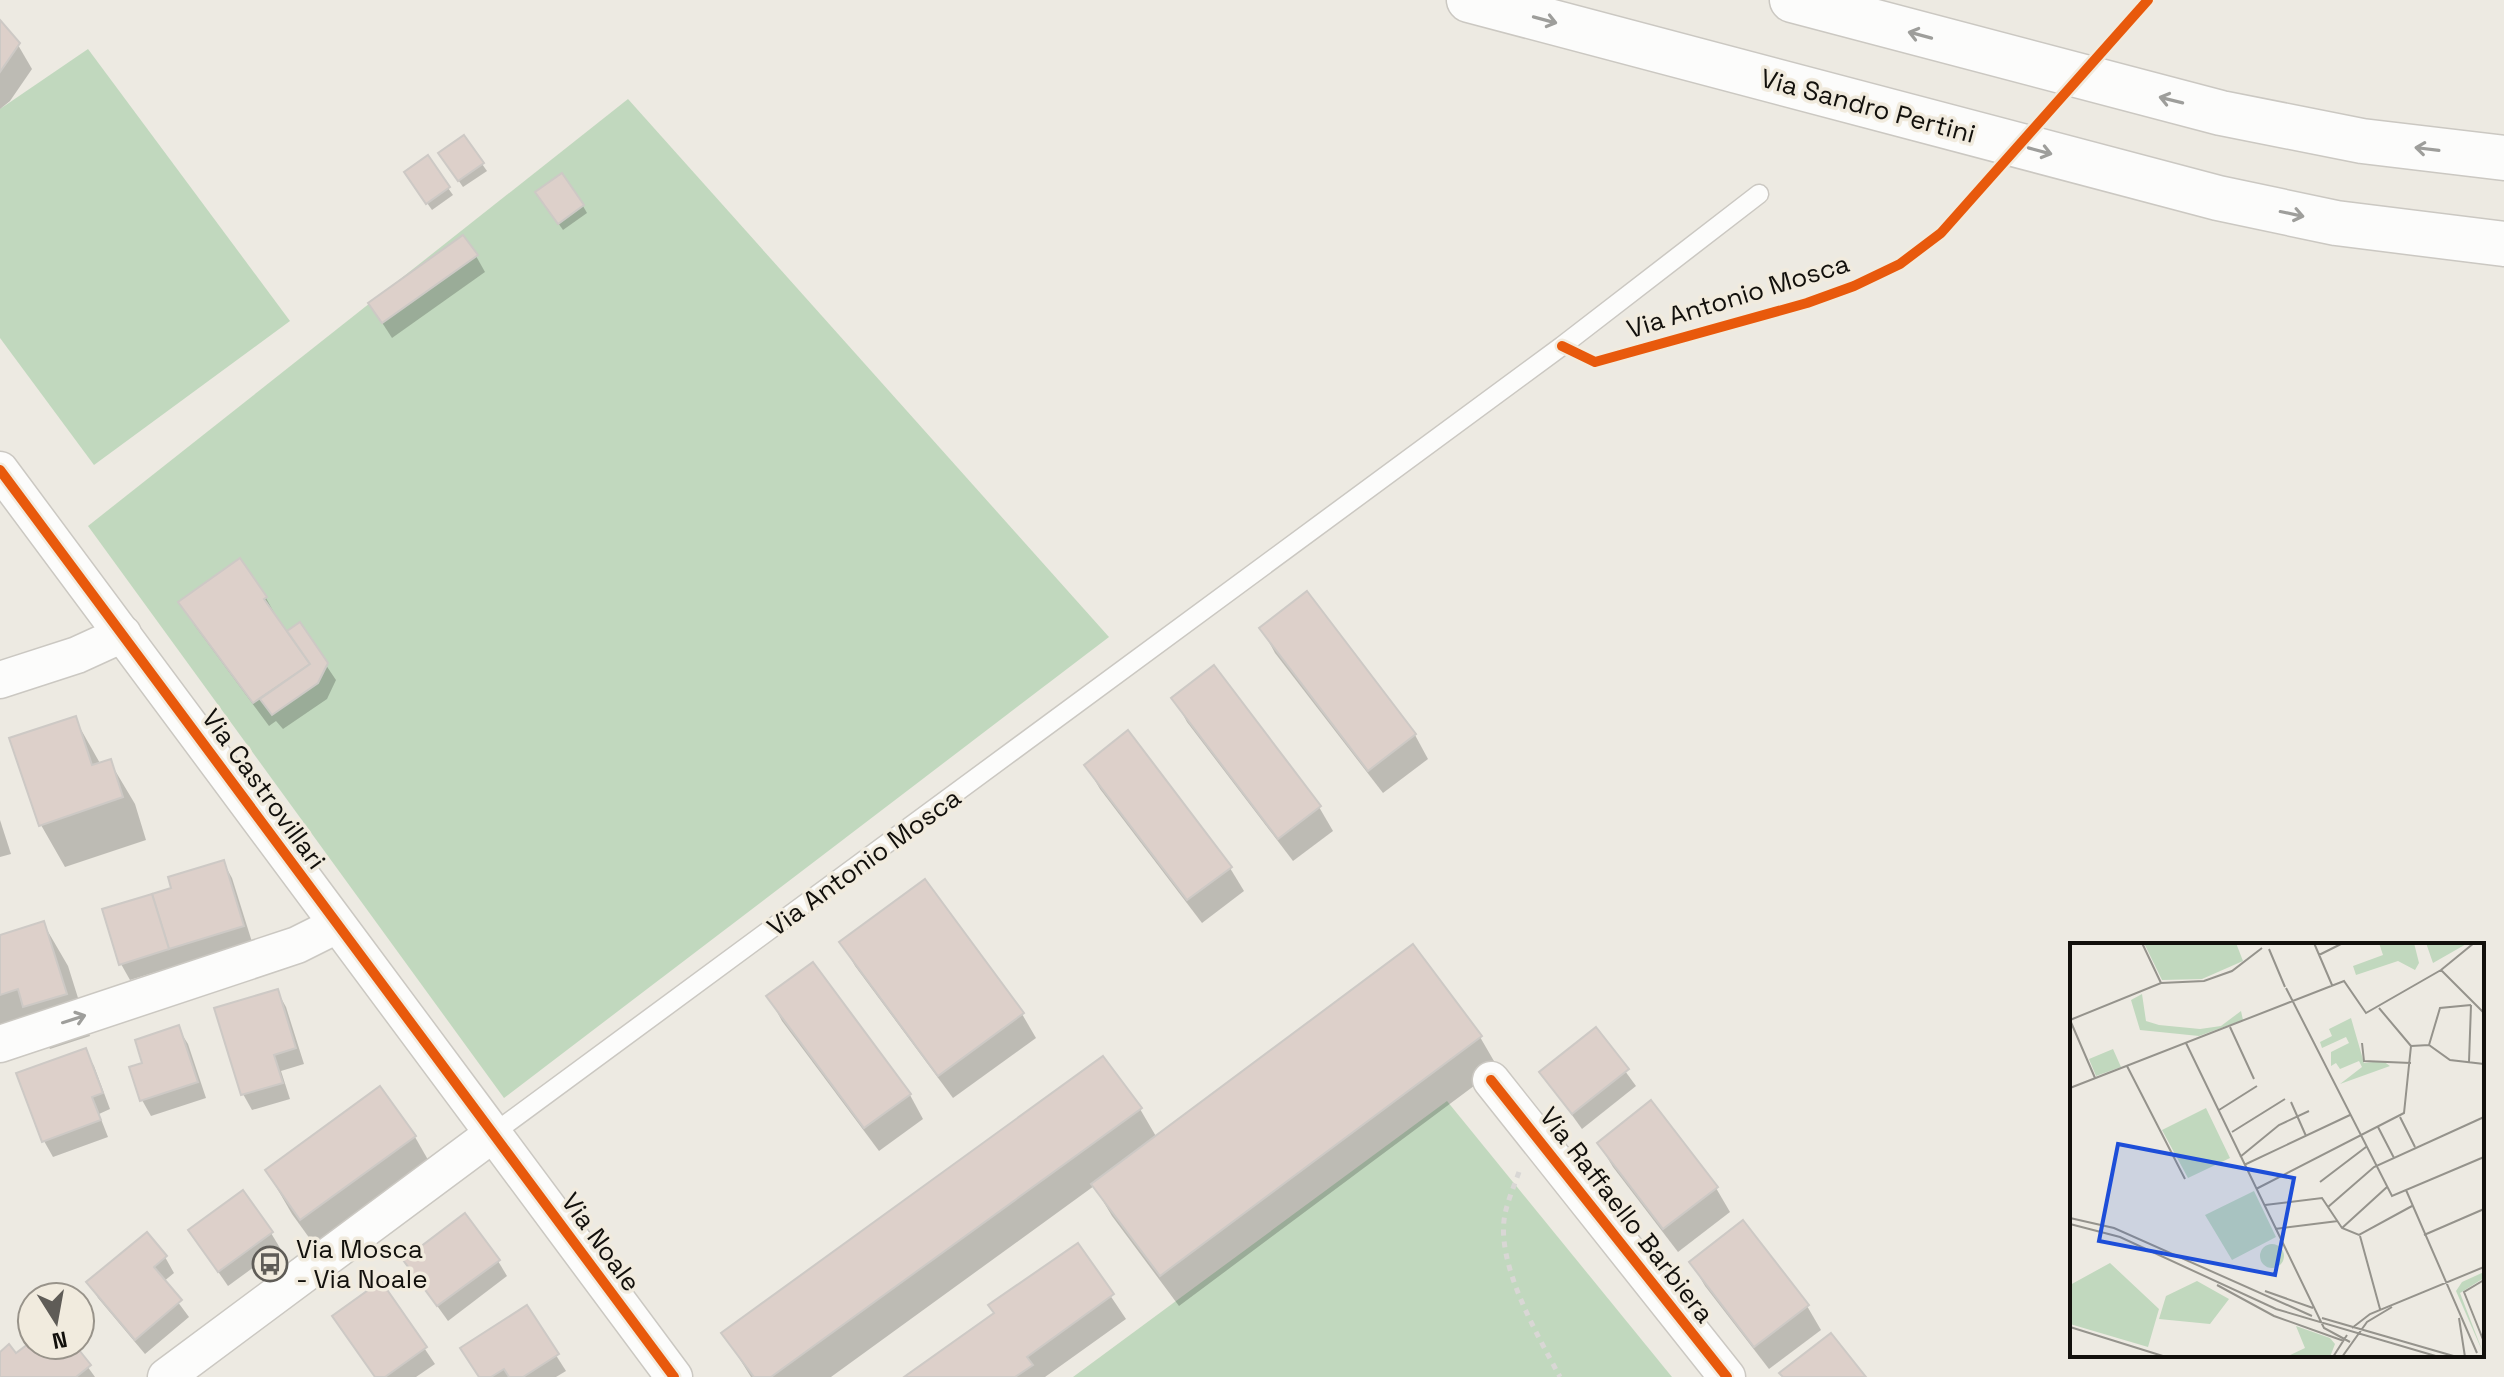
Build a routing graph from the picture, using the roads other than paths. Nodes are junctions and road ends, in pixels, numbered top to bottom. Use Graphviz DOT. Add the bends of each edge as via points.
graph roads {
  1 [pos="1469,0"];
  2 [pos="1792,0"];
  3 [pos="2504,158"];
  4 [pos="1759,194"];
  5 [pos="2504,244"];
  6 [pos="0,470"];
  7 [pos="123,634"];
  8 [pos="0,680"];
  9 [pos="337,925"];
  10 [pos="0,1044"];
  11 [pos="1491,1080"];
  12 [pos="494,1133"];
  13 [pos="166,1377"];
  14 [pos="674,1377"];
  15 [pos="1727,1377"];
  1 -- 5 [label="main road, Via Sandro Pertini, one-way" via="2218,198 2336,223"];
  3 -- 2 [label="main road, one-way" via="2362,141 2221,113"];
  4 -- 12 [label="lane, Via Antonio Mosca" via="1562,346"];
  6 -- 7 [label="street, Via Castrovillari"];
  7 -- 8 [label="street"];
  7 -- 9 [label="street, Via Castrovillari"];
  10 -- 9 [label="street, one-way" via="297,945"];
  9 -- 12 [label="street, Via Castrovillari"];
  11 -- 15 [label="street, Via Raffaello Barbiera"];
  12 -- 13 [label="street, Via Antonio Mosca"];
  12 -- 14 [label="street, Via Noale"];
}
